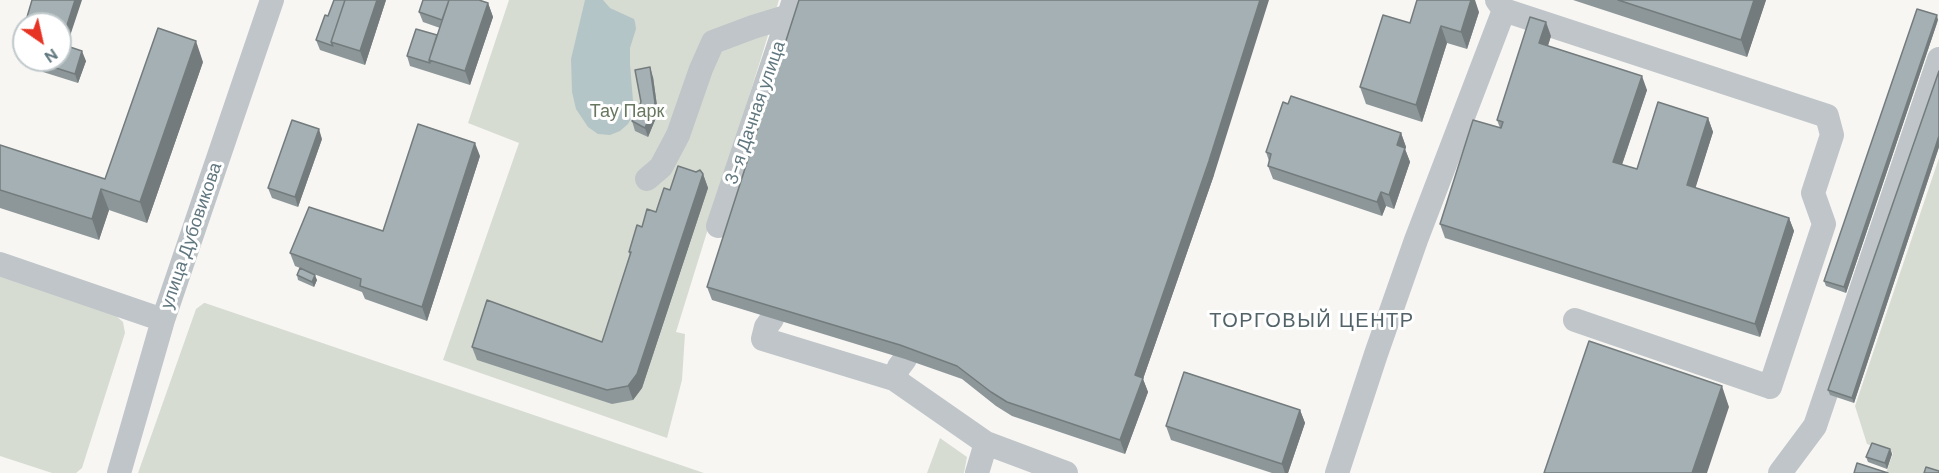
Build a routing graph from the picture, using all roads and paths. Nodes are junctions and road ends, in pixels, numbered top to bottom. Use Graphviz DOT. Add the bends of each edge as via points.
graph roads {
  1 [pos="272,0"];
  2 [pos="1500,5"];
  3 [pos="791,8"];
  4 [pos="1939,59"];
  5 [pos="647,179"];
  6 [pos="718,226"];
  7 [pos="0,264"];
  8 [pos="163,320"];
  9 [pos="1575,320"];
  10 [pos="767,329"];
  11 [pos="986,443"];
  12 [pos="1781,472"];
  13 [pos="118,473"];
  14 [pos="977,473"];
  15 [pos="1066,473"];
  16 [pos="1337,473"];
  1 -- 8 [label="street, улица Дубовикова"];
  2 -- 9 [label="street" via="1827,116 1832,135 1813,193 1824,224 1770,387"];
  2 -- 16 [label="street"];
  3 -- 5 [label="street" via="713,42 678,135 661,166"];
  3 -- 6 [label="street, 3-я Дачная улица"];
  4 -- 12 [label="street" via="1815,426"];
  7 -- 8 [label="street"];
  8 -- 13 [label="street, улица Дубовикова"];
  10 -- 11 [label="street" via="900,369"];
  11 -- 14 [label="street"];
  11 -- 15 [label="street"];
}
